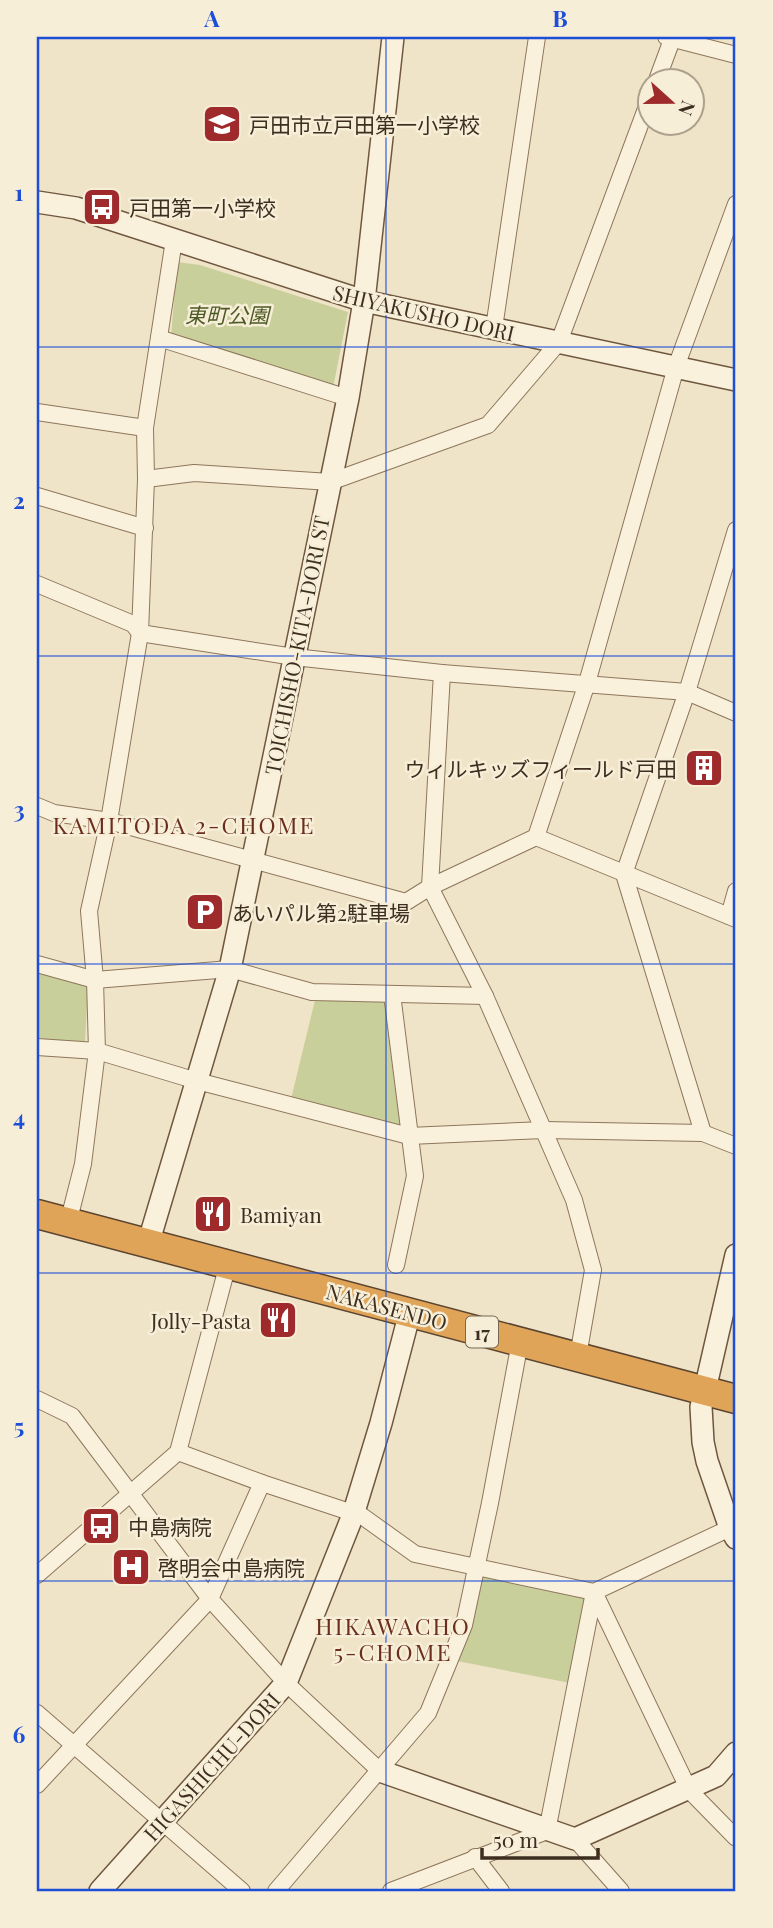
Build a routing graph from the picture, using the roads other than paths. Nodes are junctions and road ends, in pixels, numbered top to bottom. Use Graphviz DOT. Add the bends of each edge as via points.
graph roads {
  1 [pos="393,37"];
  2 [pos="537,37"];
  3 [pos="670,38"];
  4 [pos="736,55"];
  5 [pos="661,66"];
  6 [pos="636,136"];
  7 [pos="37,202"];
  8 [pos="736,204"];
  9 [pos="174,240"];
  10 [pos="364,301"];
  11 [pos="494,328"];
  12 [pos="159,338"];
  13 [pos="559,342"];
  14 [pos="676,367"];
  15 [pos="736,380"];
  16 [pos="348,398"];
  17 [pos="37,412"];
  18 [pos="145,428"];
  19 [pos="146,479"];
  20 [pos="330,482"];
  21 [pos="37,496"];
  22 [pos="145,528"];
  23 [pos="736,530"];
  24 [pos="37,584"];
  25 [pos="140,633"];
  26 [pos="294,657"];
  27 [pos="442,673"];
  28 [pos="587,683"];
  29 [pos="687,692"];
  30 [pos="736,713"];
  31 [pos="37,806"];
  32 [pos="109,821"];
  33 [pos="536,837"];
  34 [pos="253,860"];
  35 [pos="624,874"];
  36 [pos="430,887"];
  37 [pos="736,891"];
  38 [pos="733,918"];
  39 [pos="37,964"];
  40 [pos="230,969"];
  41 [pos="96,980"];
  42 [pos="392,994"];
  43 [pos="485,996"];
  44 [pos="37,1047"];
  45 [pos="97,1051"];
  46 [pos="197,1081"];
  47 [pos="544,1130"];
  48 [pos="703,1133"];
  49 [pos="409,1136"];
  50 [pos="736,1146"];
  51 [pos="37,1214"];
  52 [pos="68,1223"];
  53 [pos="148,1244"];
  54 [pos="736,1255"];
  55 [pos="228,1264"];
  56 [pos="396,1265"];
  57 [pos="410,1312"];
  58 [pos="520,1342"];
  59 [pos="578,1356"];
  60 [pos="704,1390"];
  61 [pos="37,1399"];
  62 [pos="736,1399"];
  63 [pos="178,1452"];
  64 [pos="262,1483"];
  65 [pos="130,1495"];
  66 [pos="357,1515"];
  67 [pos="733,1533"];
  68 [pos="476,1567"];
  69 [pos="37,1575"];
  70 [pos="594,1592"];
  71 [pos="210,1599"];
  72 [pos="286,1683"];
  73 [pos="37,1713"];
  74 [pos="74,1745"];
  75 [pos="736,1752"];
  76 [pos="380,1771"];
  77 [pos="37,1785"];
  78 [pos="689,1790"];
  79 [pos="163,1821"];
  80 [pos="547,1831"];
  81 [pos="736,1838"];
  82 [pos="575,1839"];
  83 [pos="475,1857"];
  84 [pos="421,1886"];
  85 [pos="100,1891"];
  86 [pos="242,1891"];
  87 [pos="276,1891"];
  88 [pos="391,1891"];
  89 [pos="501,1891"];
  90 [pos="621,1891"];
  1 -- 10 [label="street, TOICHISHO-KITA-DORI ST"];
  2 -- 11 [label="street"];
  3 -- 4 [label="street"];
  3 -- 5 [label="street"];
  6 -- 13 [label="street"];
  7 -- 9 [label="street, SHIYAKUSHO DORI" via="76,208"];
  8 -- 14 [label="street"];
  9 -- 10 [label="street, SHIYAKUSHO DORI"];
  9 -- 12 [label="street"];
  10 -- 11 [label="street, SHIYAKUSHO DORI"];
  10 -- 16 [label="street, TOICHISHO-KITA-DORI ST"];
  11 -- 13 [label="street, SHIYAKUSHO DORI"];
  12 -- 16 [label="street"];
  12 -- 18 [label="street"];
  13 -- 14 [label="street, SHIYAKUSHO DORI"];
  13 -- 20 [label="street" via="488,425"];
  14 -- 15 [label="street, SHIYAKUSHO DORI"];
  14 -- 28 [label="street"];
  16 -- 20 [label="street, TOICHISHO-KITA-DORI ST"];
  17 -- 18 [label="street"];
  18 -- 19 [label="street"];
  19 -- 20 [label="street" via="194,473"];
  19 -- 22 [label="street"];
  20 -- 26 [label="street, TOICHISHO-KITA-DORI ST"];
  21 -- 22 [label="street"];
  22 -- 25 [label="street"];
  23 -- 29 [label="street"];
  24 -- 25 [label="street" via="133,624"];
  25 -- 26 [label="street"];
  25 -- 32 [label="street"];
  26 -- 27 [label="street"];
  26 -- 34 [label="street, TOICHISHO-KITA-DORI ST"];
  27 -- 28 [label="street"];
  27 -- 36 [label="street"];
  28 -- 29 [label="street"];
  28 -- 33 [label="street"];
  29 -- 30 [label="street"];
  29 -- 35 [label="street"];
  31 -- 32 [label="street"];
  32 -- 34 [label="street"];
  32 -- 41 [label="street" via="89,911"];
  33 -- 35 [label="street"];
  33 -- 36 [label="street"];
  34 -- 36 [label="street" via="406,902"];
  34 -- 40 [label="street, TOICHISHO-KITA-DORI ST"];
  35 -- 38 [label="street"];
  35 -- 48 [label="street"];
  36 -- 43 [label="street"];
  37 -- 38 [label="street"];
  39 -- 41 [label="street"];
  40 -- 41 [label="street"];
  40 -- 42 [label="street" via="313,992"];
  40 -- 46 [label="street, TOICHISHO-KITA-DORI ST"];
  41 -- 45 [label="street"];
  42 -- 43 [label="street"];
  42 -- 49 [label="street"];
  43 -- 47 [label="street"];
  44 -- 45 [label="street"];
  45 -- 46 [label="street"];
  45 -- 52 [label="street" via="83,1164"];
  46 -- 49 [label="street"];
  46 -- 53 [label="street, TOICHISHO-KITA-DORI ST"];
  47 -- 48 [label="street"];
  47 -- 49 [label="street"];
  47 -- 59 [label="street" via="574,1199 593,1270"];
  48 -- 50 [label="street"];
  49 -- 56 [label="street" via="415,1175"];
  51 -- 52 [label="highway, NAKASENDO / 17"];
  52 -- 53 [label="highway, NAKASENDO / 17"];
  53 -- 55 [label="highway, NAKASENDO / 17"];
  54 -- 60 [label="street"];
  55 -- 57 [label="highway, NAKASENDO / 17"];
  55 -- 63 [label="street"];
  57 -- 58 [label="highway, NAKASENDO / 17"];
  57 -- 66 [label="street, HIGASHICHU-DORI"];
  58 -- 59 [label="highway, NAKASENDO / 17"];
  58 -- 68 [label="street"];
  59 -- 60 [label="highway, NAKASENDO / 17"];
  60 -- 62 [label="highway, NAKASENDO / 17"];
  60 -- 67 [label="street" via="703,1442"];
  61 -- 65 [label="street" via="72,1416"];
  63 -- 64 [label="street"];
  63 -- 65 [label="street"];
  64 -- 66 [label="street"];
  64 -- 71 [label="street"];
  65 -- 69 [label="street"];
  65 -- 71 [label="street"];
  66 -- 68 [label="street" via="415,1553"];
  66 -- 72 [label="street, HIGASHICHU-DORI"];
  67 -- 70 [label="street"];
  68 -- 70 [label="street"];
  68 -- 76 [label="street" via="464,1625 428,1713"];
  70 -- 78 [label="street"];
  70 -- 80 [label="street"];
  71 -- 72 [label="street"];
  71 -- 74 [label="street"];
  72 -- 76 [label="street"];
  72 -- 79 [label="street, HIGASHICHU-DORI"];
  73 -- 74 [label="street"];
  74 -- 77 [label="street"];
  74 -- 79 [label="street"];
  75 -- 78 [label="street" via="716,1776"];
  76 -- 80 [label="street"];
  76 -- 87 [label="street"];
  78 -- 81 [label="street"];
  78 -- 82 [label="street"];
  79 -- 85 [label="street, HIGASHICHU-DORI"];
  79 -- 86 [label="street"];
  80 -- 82 [label="street"];
  80 -- 83 [label="street"];
  82 -- 90 [label="street"];
  83 -- 84 [label="street"];
  83 -- 89 [label="street"];
  84 -- 88 [label="street"];
}
